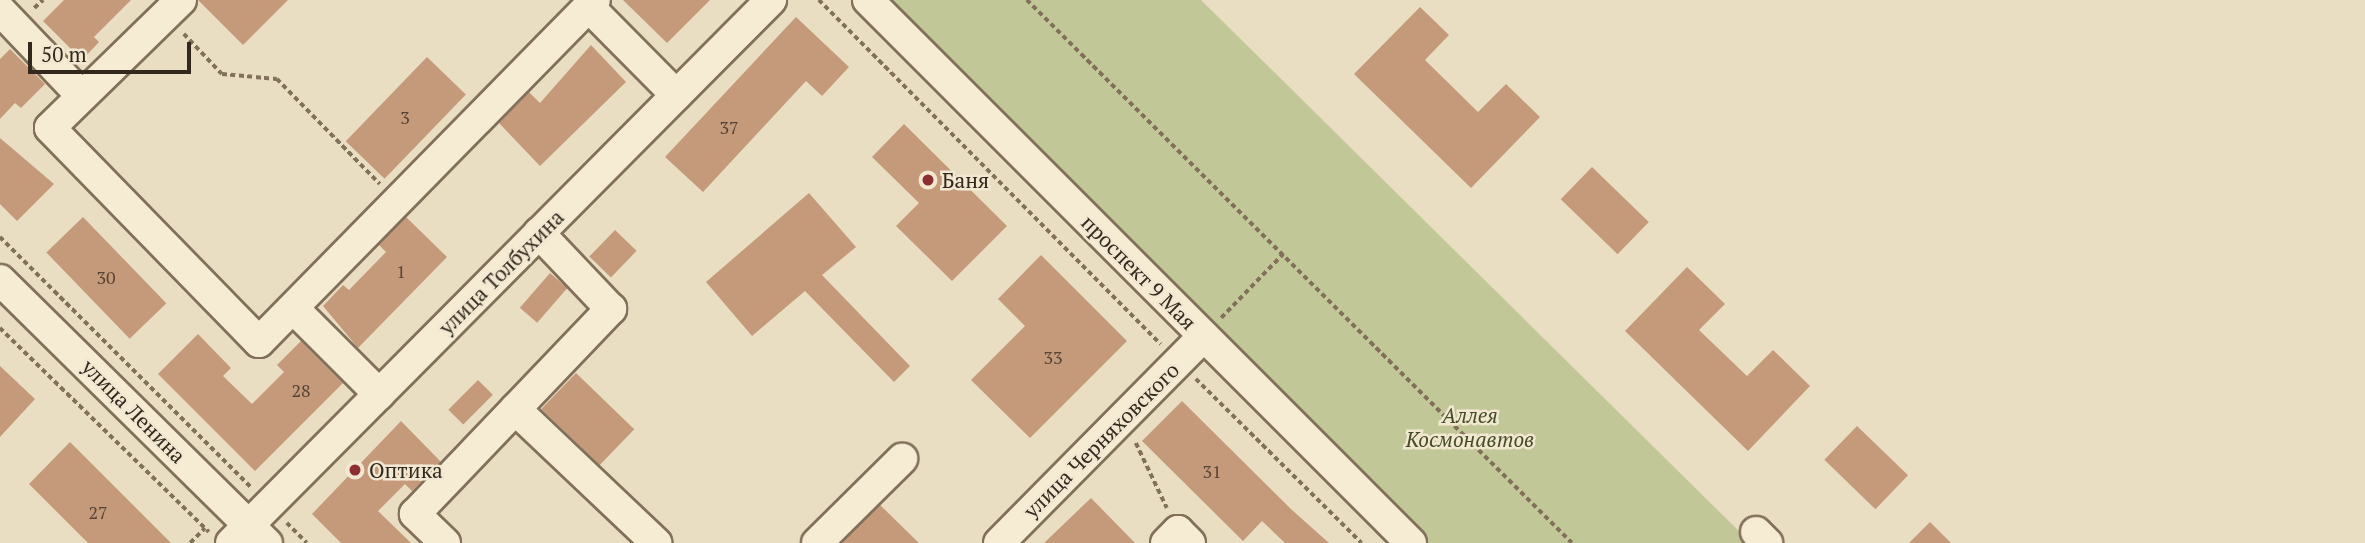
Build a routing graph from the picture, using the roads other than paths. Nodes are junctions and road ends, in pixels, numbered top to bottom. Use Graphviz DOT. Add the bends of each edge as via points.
graph roads {
  1 [pos="4,0"];
  2 [pos="771,0"];
  3 [pos="868,0"];
  4 [pos="592,3"];
  5 [pos="0,4"];
  6 [pos="173,7"];
  7 [pos="0,10"];
  8 [pos="676,95"];
  9 [pos="82,96"];
  10 [pos="539,233"];
  11 [pos="0,280"];
  12 [pos="293,308"];
  13 [pos="1204,336"];
  14 [pos="379,394"];
  15 [pos="515,410"];
  16 [pos="902,459"];
  17 [pos="246,530"];
  18 [pos="445,543"];
  19 [pos="656,543"];
  20 [pos="817,543"];
  21 [pos="999,543"];
  22 [pos="1411,543"];
  1 -- 5 [label="street"];
  2 -- 8 [label="street, улица Толбухина"];
  3 -- 13 [label="street, проспект 9 Мая"];
  4 -- 8 [label="street"];
  4 -- 12 [label="street"];
  6 -- 9 [label="street"];
  7 -- 9 [label="street"];
  8 -- 10 [label="street, улица Толбухина"];
  9 -- 12 [label="street" via="50,128 259,342"];
  10 -- 14 [label="street, улица Толбухина"];
  10 -- 15 [label="street" via="611,309"];
  11 -- 17 [label="street, улица Ленина"];
  12 -- 14 [label="street"];
  13 -- 21 [label="street, улица Черняховского"];
  13 -- 22 [label="street, проспект 9 Мая"];
  14 -- 17 [label="street, улица Толбухина"];
  15 -- 18 [label="street" via="415,514"];
  15 -- 19 [label="street"];
  16 -- 20 [label="street"];
}
